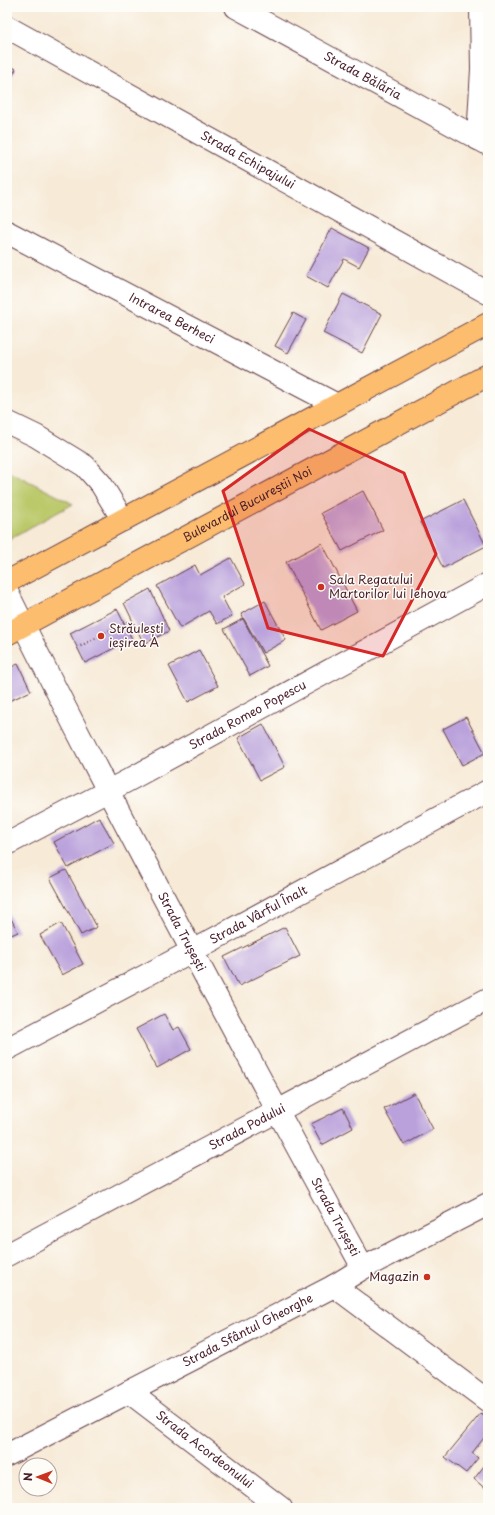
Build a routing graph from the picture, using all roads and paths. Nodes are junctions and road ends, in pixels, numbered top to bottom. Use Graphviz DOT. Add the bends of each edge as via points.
graph roads {
  1 [pos="236,7"];
  2 [pos="481,7"];
  3 [pos="7,27"];
  4 [pos="483,142"];
  5 [pos="7,232"];
  6 [pos="488,293"];
  7 [pos="488,324"];
  8 [pos="488,375"];
  9 [pos="337,405"];
  10 [pos="7,422"];
  11 [pos="122,520"];
  12 [pos="7,582"];
  13 [pos="488,584"];
  14 [pos="7,592"];
  15 [pos="129,620"];
  16 [pos="15,630"];
  17 [pos="77,648"];
  18 [pos="108,791"];
  19 [pos="488,791"];
  20 [pos="7,844"];
  21 [pos="192,951"];
  22 [pos="488,999"];
  23 [pos="7,1049"];
  24 [pos="277,1112"];
  25 [pos="488,1204"];
  26 [pos="7,1255"];
  27 [pos="363,1268"];
  28 [pos="334,1286"];
  29 [pos="129,1392"];
  30 [pos="488,1401"];
  31 [pos="7,1455"];
  32 [pos="281,1508"];
  1 -- 4 [label="street, Strada Bălăria"];
  2 -- 4 [label="street"];
  3 -- 6 [label="street, Strada Echipajului"];
  5 -- 9 [label="street, Intrarea Berheci"];
  7 -- 9 [label="main road"];
  8 -- 16 [label="main road, Bulevardul Bucureștii Noi"];
  9 -- 11 [label="main road"];
  10 -- 11 [label="street" via="36,436 85,466 102,484"];
  11 -- 12 [label="main road"];
  13 -- 18 [label="street, Strada Romeo Popescu"];
  14 -- 16 [label="street, Strada Trușești"];
  15 -- 17 [label="path"];
  16 -- 18 [label="street, Strada Trușești"];
  18 -- 20 [label="street, Strada Romeo Popescu"];
  18 -- 21 [label="street, Strada Trușești"];
  19 -- 21 [label="street, Strada Vârful Înalt"];
  21 -- 23 [label="street, Strada Vârful Înalt"];
  21 -- 24 [label="street, Strada Trușești"];
  22 -- 24 [label="street, Strada Podului"];
  24 -- 26 [label="street, Strada Podului"];
  24 -- 27 [label="street, Strada Trușești"];
  25 -- 27 [label="street, Strada Sfântul Gheorghe"];
  27 -- 28 [label="street, Strada Sfântul Gheorghe"];
  28 -- 29 [label="street, Strada Sfântul Gheorghe"];
  28 -- 30 [label="street"];
  29 -- 31 [label="street, Strada Sfântul Gheorghe"];
  29 -- 32 [label="street, Strada Acordeonului"];
}
